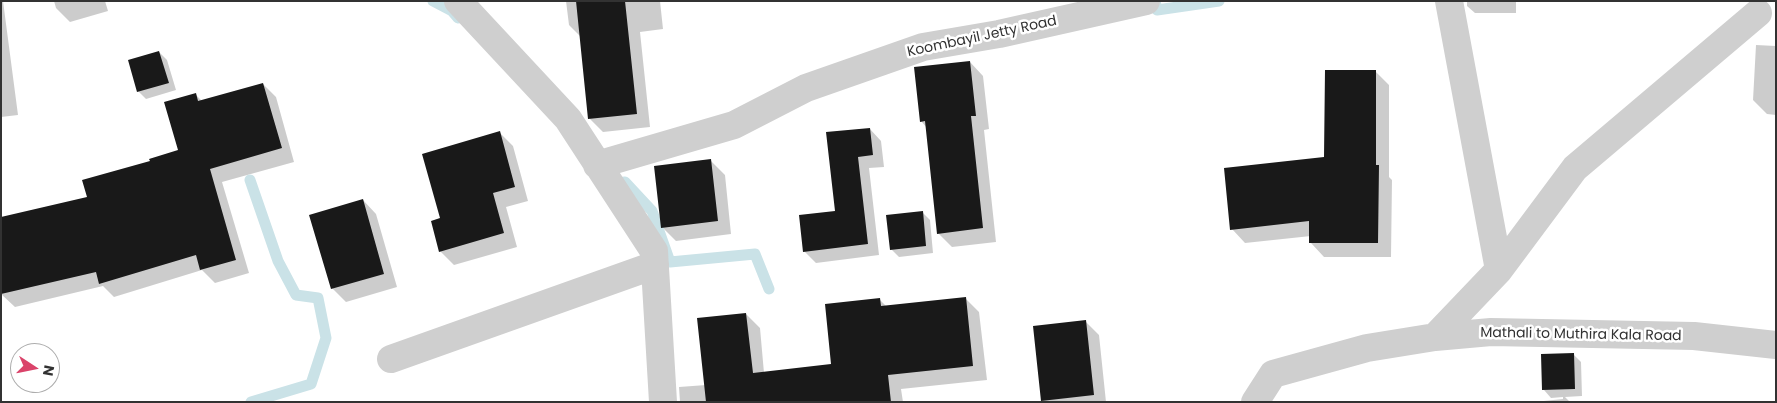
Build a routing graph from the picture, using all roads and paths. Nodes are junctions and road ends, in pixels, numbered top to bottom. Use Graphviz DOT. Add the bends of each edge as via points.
graph roads {
  1 [pos="458,1"];
  2 [pos="1146,1"];
  3 [pos="1449,1"];
  4 [pos="1758,13"];
  5 [pos="597,165"];
  6 [pos="655,265"];
  7 [pos="1499,270"];
  8 [pos="1435,337"];
  9 [pos="1776,345"];
  10 [pos="391,359"];
  11 [pos="663,402"];
  12 [pos="1255,402"];
  1 -- 5 [label="street" via="568,119"];
  2 -- 5 [label="street, Koombayil Jetty Road" via="999,34 922,47 806,88 734,125"];
  3 -- 7 [label="street"];
  4 -- 7 [label="street" via="1575,168"];
  5 -- 6 [label="street" via="654,251"];
  6 -- 10 [label="street"];
  6 -- 11 [label="street"];
  7 -- 8 [label="street"];
  8 -- 9 [label="street, Mathali to Muthira Kala Road" via="1491,332 1684,336"];
  8 -- 12 [label="street, Mathali to Muthira Kala Road" via="1367,348 1273,374"];
}
